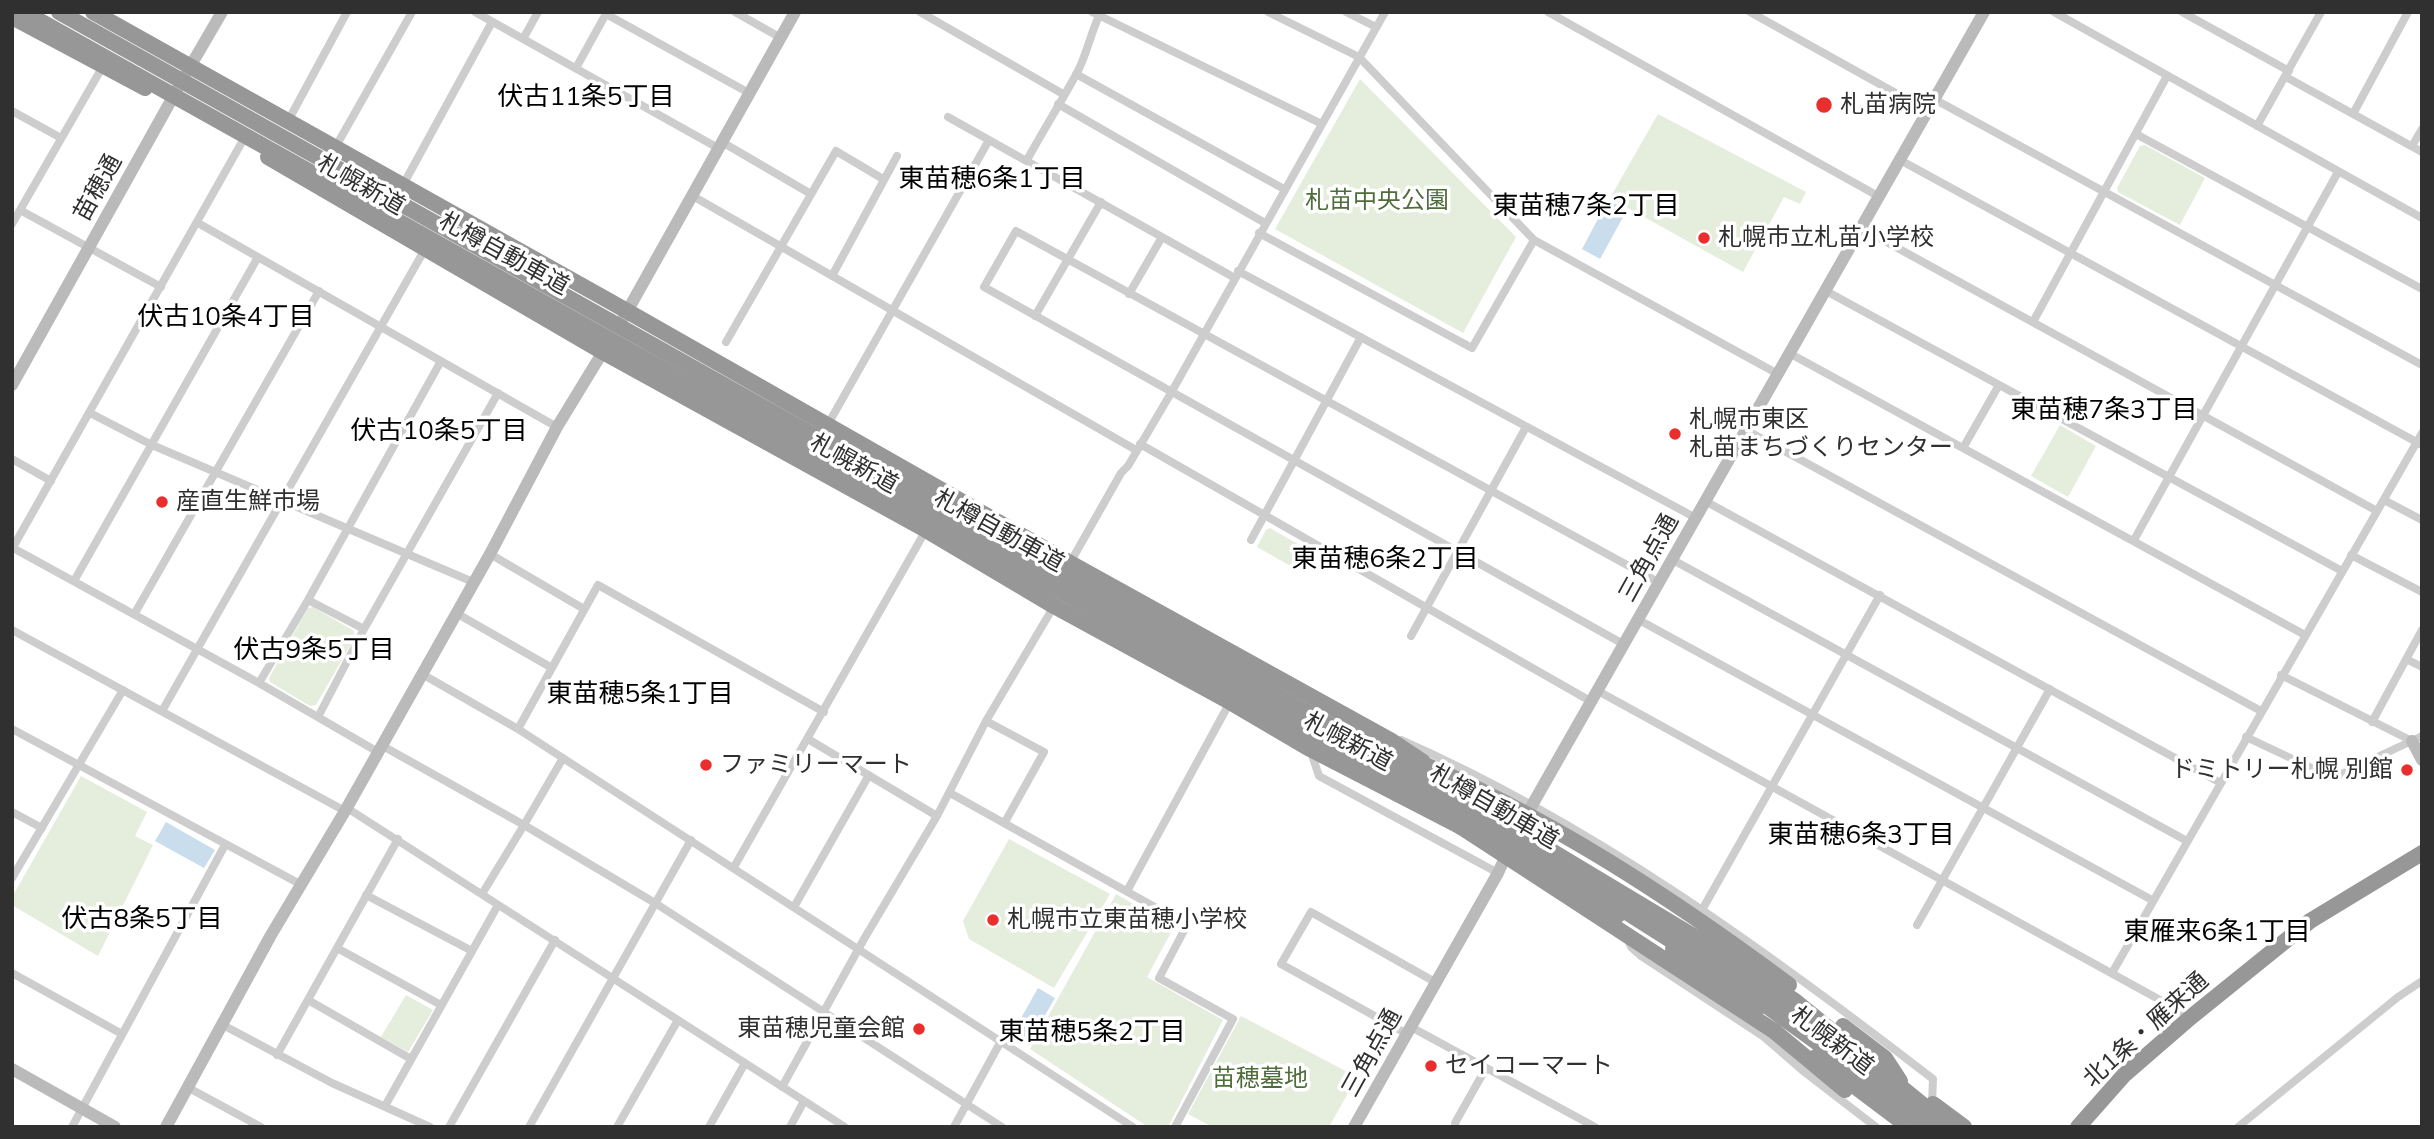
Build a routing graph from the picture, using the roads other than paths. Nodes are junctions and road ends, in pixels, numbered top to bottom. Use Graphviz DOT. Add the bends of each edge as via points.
graph roads {
  1 [pos="23,12"];
  2 [pos="59,12"];
  3 [pos="93,12"];
  4 [pos="222,12"];
  5 [pos="347,12"];
  6 [pos="412,12"];
  7 [pos="475,12"];
  8 [pos="538,12"];
  9 [pos="735,12"];
  10 [pos="795,12"];
  11 [pos="920,12"];
  12 [pos="1268,12"];
  13 [pos="1346,12"];
  14 [pos="1385,12"];
  15 [pos="1548,12"];
  16 [pos="1750,12"];
  17 [pos="1984,12"];
  18 [pos="2054,12"];
  19 [pos="2182,12"];
  20 [pos="2321,12"];
  21 [pos="2407,12"];
  22 [pos="607,13"];
  23 [pos="1096,14"];
  24 [pos="12,17"];
  25 [pos="492,22"];
  26 [pos="1376,27"];
  27 [pos="780,37"];
  28 [pos="523,39"];
  29 [pos="1359,57"];
  30 [pos="103,66"];
  31 [pos="190,67"];
  32 [pos="576,68"];
  33 [pos="1076,74"];
  34 [pos="2287,74"];
  35 [pos="2166,76"];
  36 [pos="749,93"];
  37 [pos="1063,94"];
  38 [pos="171,102"];
  39 [pos="1058,104"];
  40 [pos="1931,105"];
  41 [pos="12,111"];
  42 [pos="2353,114"];
  43 [pos="948,117"];
  44 [pos="288,121"];
  45 [pos="1322,124"];
  46 [pos="2257,126"];
  47 [pos="2422,129"];
  48 [pos="2136,134"];
  49 [pos="61,138"];
  50 [pos="989,140"];
  51 [pos="242,142"];
  52 [pos="720,145"];
  53 [pos="2412,146"];
  54 [pos="335,148"];
  55 [pos="2422,152"];
  56 [pos="897,156"];
  57 [pos="1027,160"];
  58 [pos="1900,160"];
  59 [pos="2338,172"];
  60 [pos="883,180"];
  61 [pos="403,185"];
  62 [pos="1284,189"];
  63 [pos="2105,192"];
  64 [pos="811,194"];
  65 [pos="691,195"];
  66 [pos="1878,196"];
  67 [pos="1101,202"];
  68 [pos="20,210"];
  69 [pos="2422,218"];
  70 [pos="198,223"];
  71 [pos="1265,223"];
  72 [pos="12,224"];
  73 [pos="2308,226"];
  74 [pos="1861,228"];
  75 [pos="1259,233"];
  76 [pos="1162,237"];
  77 [pos="1534,240"];
  78 [pos="781,247"];
  79 [pos="88,248"];
  80 [pos="425,248"];
  81 [pos="2072,253"];
  82 [pos="258,257"];
  83 [pos="1068,260"];
  84 [pos="1236,275"];
  85 [pos="832,276"];
  86 [pos="2276,285"];
  87 [pos="161,287"];
  88 [pos="2422,289"];
  89 [pos="319,291"];
  90 [pos="1826,291"];
  91 [pos="1129,294"];
  92 [pos="627,311"];
  93 [pos="891,311"];
  94 [pos="1035,316"];
  95 [pos="2033,322"];
  96 [pos="380,326"];
  97 [pos="1203,335"];
  98 [pos="1361,337"];
  99 [pos="726,342"];
  100 [pos="2242,347"];
  101 [pos="603,352"];
  102 [pos="1789,353"];
  103 [pos="441,361"];
  104 [pos="2422,365"];
  105 [pos="1777,374"];
  106 [pos="12,385"];
  107 [pos="1999,385"];
  108 [pos="498,393"];
  109 [pos="1171,393"];
  110 [pos="1326,402"];
  111 [pos="90,412"];
  112 [pos="2204,415"];
  113 [pos="557,426"];
  114 [pos="827,426"];
  115 [pos="1526,427"];
  116 [pos="1746,430"];
  117 [pos="2422,433"];
  118 [pos="2419,444"];
  119 [pos="152,445"];
  120 [pos="1138,447"];
  121 [pos="1963,448"];
  122 [pos="12,459"];
  123 [pos="1294,461"];
  124 [pos="216,472"];
  125 [pos="2170,477"];
  126 [pos="51,481"];
  127 [pos="1491,491"];
  128 [pos="281,500"];
  129 [pos="2384,500"];
  130 [pos="1705,501"];
  131 [pos="2378,510"];
  132 [pos="1264,516"];
  133 [pos="1696,518"];
  134 [pos="2422,520"];
  135 [pos="347,528"];
  136 [pos="926,530"];
  137 [pos="1251,540"];
  138 [pos="2134,540"];
  139 [pos="13,549"];
  140 [pos="408,554"];
  141 [pos="490,554"];
  142 [pos="1458,554"];
  143 [pos="2351,555"];
  144 [pos="1673,560"];
  145 [pos="1070,563"];
  146 [pos="2342,571"];
  147 [pos="75,581"];
  148 [pos="473,582"];
  149 [pos="1660,583"];
  150 [pos="2422,592"];
  151 [pos="1880,595"];
  152 [pos="308,600"];
  153 [pos="1054,606"];
  154 [pos="1428,608"];
  155 [pos="584,609"];
  156 [pos="135,613"];
  157 [pos="456,613"];
  158 [pos="1639,620"];
  159 [pos="363,629"];
  160 [pos="12,630"];
  161 [pos="2422,630"];
  162 [pos="2305,635"];
  163 [pos="1411,636"];
  164 [pos="1625,645"];
  165 [pos="198,649"];
  166 [pos="1846,655"];
  167 [pos="2406,659"];
  168 [pos="2422,667"];
  169 [pos="552,668"];
  170 [pos="422,674"];
  171 [pos="2281,675"];
  172 [pos="259,683"];
  173 [pos="2050,689"];
  174 [pos="123,690"];
  175 [pos="1595,697"];
  176 [pos="1230,702"];
  177 [pos="162,711"];
  178 [pos="2261,711"];
  179 [pos="824,712"];
  180 [pos="1341,714"];
  181 [pos="1812,715"];
  182 [pos="318,717"];
  183 [pos="986,721"];
  184 [pos="2372,722"];
  185 [pos="12,729"];
  186 [pos="518,729"];
  187 [pos="1345,732"];
  188 [pos="2246,737"];
  189 [pos="808,739"];
  190 [pos="2417,739"];
  191 [pos="379,749"];
  192 [pos="1310,749"];
  193 [pos="2016,749"];
  194 [pos="1347,751"];
  195 [pos="563,758"];
  196 [pos="2422,761"];
  197 [pos="80,766"];
  198 [pos="869,775"];
  199 [pos="2220,782"];
  200 [pos="1771,788"];
  201 [pos="950,793"];
  202 [pos="1532,804"];
  203 [pos="1982,808"];
  204 [pos="346,809"];
  205 [pos="12,812"];
  206 [pos="937,816"];
  207 [pos="1005,822"];
  208 [pos="524,825"];
  209 [pos="1520,827"];
  210 [pos="42,828"];
  211 [pos="398,839"];
  212 [pos="691,840"];
  213 [pos="2186,841"];
  214 [pos="225,845"];
  215 [pos="1508,851"];
  216 [pos="2422,853"];
  217 [pos="734,867"];
  218 [pos="1498,873"];
  219 [pos="12,878"];
  220 [pos="1942,881"];
  221 [pos="300,884"];
  222 [pos="1127,891"];
  223 [pos="482,894"];
  224 [pos="366,895"];
  225 [pos="2152,900"];
  226 [pos="655,903"];
  227 [pos="498,905"];
  228 [pos="794,907"];
  229 [pos="1702,910"];
  230 [pos="1616,914"];
  231 [pos="1917,925"];
  232 [pos="555,940"];
  233 [pos="337,948"];
  234 [pos="858,950"];
  235 [pos="472,951"];
  236 [pos="12,973"];
  237 [pos="2112,973"];
  238 [pos="614,979"];
  239 [pos="2422,981"];
  240 [pos="1435,982"];
  241 [pos="308,1000"];
  242 [pos="442,1004"];
  243 [pos="823,1011"];
  244 [pos="2191,1017"];
  245 [pos="678,1020"];
  246 [pos="221,1024"];
  247 [pos="1409,1031"];
  248 [pos="122,1034"];
  249 [pos="1001,1041"];
  250 [pos="277,1055"];
  251 [pos="411,1059"];
  252 [pos="745,1063"];
  253 [pos="1486,1068"];
  254 [pos="12,1069"];
  255 [pos="1900,1081"];
  256 [pos="187,1087"];
  257 [pos="782,1087"];
  258 [pos="804,1101"];
  259 [pos="967,1104"];
  260 [pos="1932,1104"];
  261 [pos="386,1106"];
  262 [pos="82,1108"];
  263 [pos="72,1127"];
  264 [pos="115,1127"];
  265 [pos="166,1127"];
  266 [pos="261,1127"];
  267 [pos="430,1127"];
  268 [pos="449,1127"];
  269 [pos="528,1127"];
  270 [pos="617,1127"];
  271 [pos="709,1127"];
  272 [pos="790,1127"];
  273 [pos="845,1127"];
  274 [pos="954,1127"];
  275 [pos="1002,1127"];
  276 [pos="1133,1127"];
  277 [pos="1175,1127"];
  278 [pos="1354,1127"];
  279 [pos="1456,1127"];
  280 [pos="1595,1127"];
  281 [pos="1875,1127"];
  282 [pos="1891,1127"];
  283 [pos="1909,1127"];
  284 [pos="1928,1127"];
  285 [pos="1950,1127"];
  286 [pos="1964,1127"];
  287 [pos="2078,1127"];
  288 [pos="2238,1127"];
  1 -- 194 [label="highway, 札樽自動車道, bridge"];
  2 -- 187 [label="highway, 札樽自動車道, bridge"];
  3 -- 31 [label="highway, 札幌新道"];
  4 -- 31 [label="street, 苗穂通"];
  5 -- 44 [label="street"];
  6 -- 54 [label="street"];
  7 -- 25 [label="street"];
  8 -- 28 [label="street"];
  9 -- 27 [label="street"];
  10 -- 27 [label="street"];
  11 -- 37 [label="street"];
  12 -- 29 [label="street"];
  13 -- 26 [label="street"];
  14 -- 26 [label="street"];
  15 -- 66 [label="street"];
  16 -- 40 [label="street"];
  17 -- 40 [label="street, 三角点通"];
  18 -- 35 [label="street"];
  19 -- 34 [label="street"];
  20 -- 34 [label="street"];
  21 -- 42 [label="street"];
  22 -- 32 [label="street"];
  22 -- 36 [label="street"];
  23 -- 33 [label="street"];
  23 -- 45 [label="street"];
  24 -- 30 [label="highway, 札幌新道"];
  25 -- 28 [label="street"];
  25 -- 61 [label="street"];
  26 -- 29 [label="street"];
  27 -- 36 [label="street"];
  28 -- 32 [label="street"];
  29 -- 45 [label="street"];
  29 -- 77 [label="street"];
  30 -- 38 [label="highway, 札幌新道"];
  30 -- 49 [label="street"];
  31 -- 38 [label="street, 苗穂通"];
  31 -- 44 [label="highway, 札幌新道"];
  32 -- 52 [label="street"];
  33 -- 37 [label="street"];
  33 -- 62 [label="street"];
  34 -- 42 [label="street"];
  34 -- 46 [label="street"];
  35 -- 46 [label="street"];
  35 -- 48 [label="street"];
  36 -- 52 [label="street"];
  37 -- 39 [label="street"];
  38 -- 51 [label="highway, 札幌新道"];
  38 -- 79 [label="street, 苗穂通"];
  39 -- 57 [label="street"];
  39 -- 71 [label="street"];
  40 -- 58 [label="street, 三角点通"];
  40 -- 63 [label="street"];
  41 -- 49 [label="street"];
  42 -- 53 [label="street"];
  43 -- 50 [label="street"];
  44 -- 54 [label="highway, 札幌新道"];
  45 -- 62 [label="street"];
  46 -- 59 [label="street"];
  47 -- 53 [label="street"];
  48 -- 63 [label="street"];
  48 -- 73 [label="street"];
  49 -- 68 [label="street"];
  50 -- 57 [label="street"];
  50 -- 93 [label="street"];
  51 -- 70 [label="street"];
  51 -- 80 [label="highway, 札幌新道"];
  52 -- 64 [label="street"];
  52 -- 65 [label="street"];
  53 -- 55 [label="street"];
  54 -- 61 [label="highway, 札幌新道"];
  56 -- 60 [label="street"];
  57 -- 67 [label="street"];
  58 -- 66 [label="street, 三角点通"];
  58 -- 81 [label="street"];
  59 -- 69 [label="street"];
  59 -- 73 [label="street"];
  60 -- 64 [label="street" via="836,151"];
  60 -- 85 [label="street"];
  61 -- 92 [label="highway, 札幌新道"];
  62 -- 71 [label="street"];
  63 -- 81 [label="street"];
  63 -- 86 [label="street"];
  64 -- 78 [label="street"];
  65 -- 78 [label="street"];
  65 -- 92 [label="street"];
  66 -- 74 [label="street, 三角点通"];
  67 -- 76 [label="street"];
  67 -- 83 [label="street"];
  68 -- 72 [label="street"];
  68 -- 79 [label="street"];
  70 -- 82 [label="street"];
  70 -- 87 [label="street"];
  71 -- 75 [label="street"];
  73 -- 86 [label="street"];
  73 -- 88 [label="street"];
  74 -- 90 [label="street, 三角点通"];
  74 -- 95 [label="street"];
  75 -- 77 [label="street" via="1472,348"];
  75 -- 84 [label="street"];
  76 -- 84 [label="street"];
  76 -- 91 [label="street"];
  77 -- 105 [label="street"];
  78 -- 85 [label="street"];
  78 -- 99 [label="street"];
  79 -- 87 [label="street"];
  79 -- 106 [label="street, 苗穂通"];
  80 -- 96 [label="street"];
  80 -- 101 [label="highway, 札幌新道"];
  81 -- 95 [label="street"];
  81 -- 100 [label="street"];
  82 -- 89 [label="street"];
  82 -- 119 [label="street"];
  83 -- 91 [label="street"];
  83 -- 94 [label="street"];
  83 -- 94 [label="street" via="1016,231 984,287"];
  84 -- 97 [label="street"];
  84 -- 98 [label="street"];
  85 -- 93 [label="street"];
  86 -- 100 [label="street"];
  86 -- 104 [label="street"];
  87 -- 111 [label="street"];
  89 -- 96 [label="street"];
  89 -- 124 [label="street"];
  90 -- 102 [label="street, 三角点通"];
  90 -- 107 [label="street"];
  91 -- 97 [label="street"];
  92 -- 101 [label="street"];
  92 -- 114 [label="highway, 札幌新道"];
  93 -- 114 [label="street"];
  93 -- 120 [label="street"];
  94 -- 109 [label="street"];
  95 -- 112 [label="street"];
  96 -- 103 [label="street"];
  96 -- 128 [label="street"];
  97 -- 109 [label="street"];
  97 -- 110 [label="street"];
  98 -- 110 [label="street"];
  98 -- 115 [label="street"];
  100 -- 112 [label="street"];
  100 -- 118 [label="street"];
  101 -- 113 [label="street"];
  101 -- 136 [label="highway, 札幌新道"];
  102 -- 105 [label="street, 三角点通"];
  102 -- 121 [label="street"];
  103 -- 108 [label="street"];
  103 -- 135 [label="street"];
  105 -- 116 [label="street, 三角点通"];
  107 -- 121 [label="street"];
  107 -- 125 [label="street"];
  108 -- 113 [label="street"];
  108 -- 140 [label="street"];
  109 -- 120 [label="street"];
  109 -- 123 [label="street"];
  110 -- 123 [label="street"];
  110 -- 127 [label="street"];
  111 -- 119 [label="street"];
  111 -- 126 [label="street"];
  112 -- 125 [label="street"];
  112 -- 131 [label="street"];
  113 -- 141 [label="street"];
  114 -- 145 [label="highway, 札幌新道"];
  115 -- 127 [label="street"];
  115 -- 133 [label="street"];
  116 -- 130 [label="street, 三角点通"];
  116 -- 178 [label="street"];
  117 -- 118 [label="street"];
  118 -- 129 [label="street"];
  119 -- 124 [label="street"];
  119 -- 147 [label="street"];
  120 -- 132 [label="street"];
  120 -- 145 [label="street"];
  121 -- 138 [label="street"];
  122 -- 126 [label="street"];
  123 -- 132 [label="street"];
  123 -- 142 [label="street"];
  124 -- 128 [label="street"];
  124 -- 156 [label="street"];
  125 -- 138 [label="street"];
  125 -- 146 [label="street"];
  126 -- 139 [label="street"];
  127 -- 142 [label="street"];
  127 -- 149 [label="street"];
  128 -- 135 [label="street"];
  128 -- 165 [label="street"];
  129 -- 131 [label="street"];
  129 -- 134 [label="street"];
  130 -- 133 [label="street, 三角点通"];
  130 -- 151 [label="street"];
  131 -- 143 [label="street"];
  132 -- 137 [label="street"];
  132 -- 154 [label="street"];
  133 -- 144 [label="street, 三角点通"];
  135 -- 140 [label="street"];
  135 -- 152 [label="street"];
  136 -- 153 [label="highway, 札幌新道"];
  136 -- 179 [label="street"];
  138 -- 162 [label="street"];
  139 -- 147 [label="street"];
  140 -- 148 [label="street"];
  140 -- 159 [label="street"];
  141 -- 148 [label="street"];
  141 -- 155 [label="street"];
  142 -- 154 [label="street"];
  142 -- 164 [label="street"];
  143 -- 146 [label="street"];
  143 -- 150 [label="street"];
  144 -- 149 [label="street, 三角点通"];
  144 -- 166 [label="street"];
  145 -- 180 [label="highway, 札幌新道"];
  146 -- 162 [label="street"];
  147 -- 156 [label="street"];
  148 -- 157 [label="street"];
  149 -- 158 [label="street, 三角点通"];
  151 -- 166 [label="street"];
  151 -- 173 [label="street"];
  152 -- 159 [label="street"];
  152 -- 172 [label="street"];
  153 -- 176 [label="highway, 札幌新道"];
  153 -- 183 [label="street"];
  154 -- 163 [label="street"];
  154 -- 175 [label="street"];
  155 -- 169 [label="street"];
  155 -- 179 [label="street" via="598,585"];
  156 -- 165 [label="street"];
  157 -- 169 [label="street"];
  157 -- 170 [label="street"];
  158 -- 164 [label="street, 三角点通"];
  158 -- 181 [label="street"];
  159 -- 182 [label="street"];
  160 -- 174 [label="street"];
  161 -- 167 [label="street"];
  162 -- 171 [label="street"];
  164 -- 175 [label="street, 三角点通"];
  165 -- 172 [label="street"];
  165 -- 177 [label="street"];
  166 -- 181 [label="street"];
  166 -- 193 [label="street"];
  167 -- 168 [label="street"];
  167 -- 184 [label="street"];
  169 -- 186 [label="street"];
  170 -- 186 [label="street"];
  170 -- 191 [label="street"];
  171 -- 178 [label="street"];
  171 -- 184 [label="street"];
  172 -- 182 [label="street"];
  173 -- 193 [label="street"];
  173 -- 199 [label="street"];
  174 -- 177 [label="street"];
  174 -- 197 [label="street"];
  175 -- 200 [label="street"];
  175 -- 202 [label="street, 三角点通"];
  176 -- 192 [label="highway, 札幌新道"];
  176 -- 222 [label="street"];
  177 -- 204 [label="street"];
  178 -- 188 [label="street"];
  179 -- 189 [label="street"];
  180 -- 202 [label="street"];
  180 -- 209 [label="highway, 札幌新道" via="1390,740"];
  181 -- 200 [label="street"];
  181 -- 203 [label="street"];
  182 -- 191 [label="street"];
  183 -- 201 [label="street"];
  183 -- 207 [label="street" via="1044,752"];
  184 -- 190 [label="street"];
  185 -- 197 [label="street"];
  186 -- 195 [label="street"];
  187 -- 255 [label="highway, bridge" via="1470,784 1559,832 1698,920 1885,1058"];
  187 -- 285 [label="highway, 札樽自動車道, bridge" via="1735,961 1795,1001"];
  188 -- 190 [label="street" via="2333,778"];
  188 -- 199 [label="street"];
  189 -- 198 [label="street"];
  189 -- 217 [label="street"];
  190 -- 196 [label="street"];
  191 -- 204 [label="street"];
  191 -- 208 [label="street"];
  192 -- 215 [label="highway, 札幌新道"];
  192 -- 218 [label="street" via="1319,776"];
  193 -- 203 [label="street"];
  193 -- 213 [label="street"];
  194 -- 282 [label="highway, bridge" via="1774,1031"];
  194 -- 284 [label="highway, 札樽自動車道, bridge" via="1572,877 1713,967"];
  195 -- 208 [label="street"];
  195 -- 212 [label="street"];
  197 -- 210 [label="street"];
  197 -- 214 [label="street"];
  198 -- 206 [label="street"];
  198 -- 228 [label="street"];
  199 -- 213 [label="street"];
  200 -- 220 [label="street"];
  200 -- 229 [label="street"];
  201 -- 206 [label="street"];
  201 -- 207 [label="street"];
  202 -- 209 [label="street, 三角点通"];
  202 -- 229 [label="street"];
  203 -- 220 [label="street"];
  203 -- 225 [label="street"];
  204 -- 211 [label="street"];
  204 -- 221 [label="street"];
  205 -- 210 [label="street"];
  206 -- 234 [label="street"];
  207 -- 222 [label="street"];
  208 -- 223 [label="street"];
  208 -- 226 [label="street"];
  209 -- 215 [label="street, 三角点通"];
  209 -- 255 [label="highway, 札幌新道"];
  210 -- 219 [label="street"];
  211 -- 223 [label="street"];
  211 -- 224 [label="street"];
  212 -- 217 [label="street"];
  212 -- 226 [label="street"];
  213 -- 225 [label="street"];
  214 -- 221 [label="street"];
  214 -- 248 [label="street"];
  215 -- 218 [label="street, 三角点通"];
  215 -- 230 [label="highway, 札幌新道"];
  216 -- 244 [label="highway, 北1条・雁来通" via="2310,921"];
  217 -- 228 [label="street"];
  218 -- 240 [label="street, 三角点通"];
  220 -- 231 [label="street"];
  220 -- 237 [label="street"];
  221 -- 246 [label="street"];
  222 -- 277 [label="street" via="1187,925 1159,978 1233,1019"];
  223 -- 227 [label="street"];
  224 -- 233 [label="street"];
  224 -- 235 [label="street"];
  225 -- 237 [label="street"];
  226 -- 238 [label="street"];
  226 -- 243 [label="street"];
  227 -- 232 [label="street"];
  227 -- 235 [label="street"];
  228 -- 234 [label="street"];
  229 -- 260 [label="street" via="1933,1079"];
  230 -- 281 [label="street" via="1631,947 1641,956 1764,1037"];
  230 -- 283 [label="highway, 札幌新道" via="1666,944"];
  232 -- 238 [label="street"];
  232 -- 268 [label="street"];
  233 -- 241 [label="street"];
  233 -- 242 [label="street"];
  234 -- 243 [label="street"];
  234 -- 249 [label="street"];
  235 -- 242 [label="street"];
  236 -- 248 [label="street"];
  237 -- 244 [label="street"];
  238 -- 245 [label="street"];
  238 -- 269 [label="street"];
  239 -- 288 [label="street"];
  240 -- 247 [label="street, 三角点通"];
  240 -- 247 [label="street" via="1311,912 1281,964"];
  241 -- 250 [label="street"];
  241 -- 251 [label="street"];
  242 -- 251 [label="street"];
  243 -- 257 [label="street"];
  243 -- 259 [label="street"];
  244 -- 287 [label="highway, 北1条・雁来通" via="2124,1075"];
  245 -- 252 [label="street"];
  245 -- 270 [label="street"];
  246 -- 250 [label="street"];
  246 -- 256 [label="street"];
  247 -- 253 [label="street"];
  247 -- 278 [label="street, 三角点通"];
  248 -- 262 [label="street"];
  249 -- 259 [label="street"];
  249 -- 276 [label="street"];
  250 -- 261 [label="street"];
  251 -- 261 [label="street"];
  252 -- 257 [label="street"];
  252 -- 271 [label="street"];
  253 -- 279 [label="street"];
  253 -- 280 [label="street"];
  254 -- 262 [label="street"];
  255 -- 260 [label="highway, 札幌新道"];
  256 -- 265 [label="street"];
  256 -- 266 [label="street"];
  257 -- 258 [label="street"];
  258 -- 272 [label="street"];
  258 -- 273 [label="street"];
  259 -- 274 [label="street"];
  259 -- 275 [label="street"];
  260 -- 286 [label="highway, 札幌新道"];
  261 -- 267 [label="street"];
  262 -- 263 [label="street"];
  262 -- 264 [label="street"];
}
